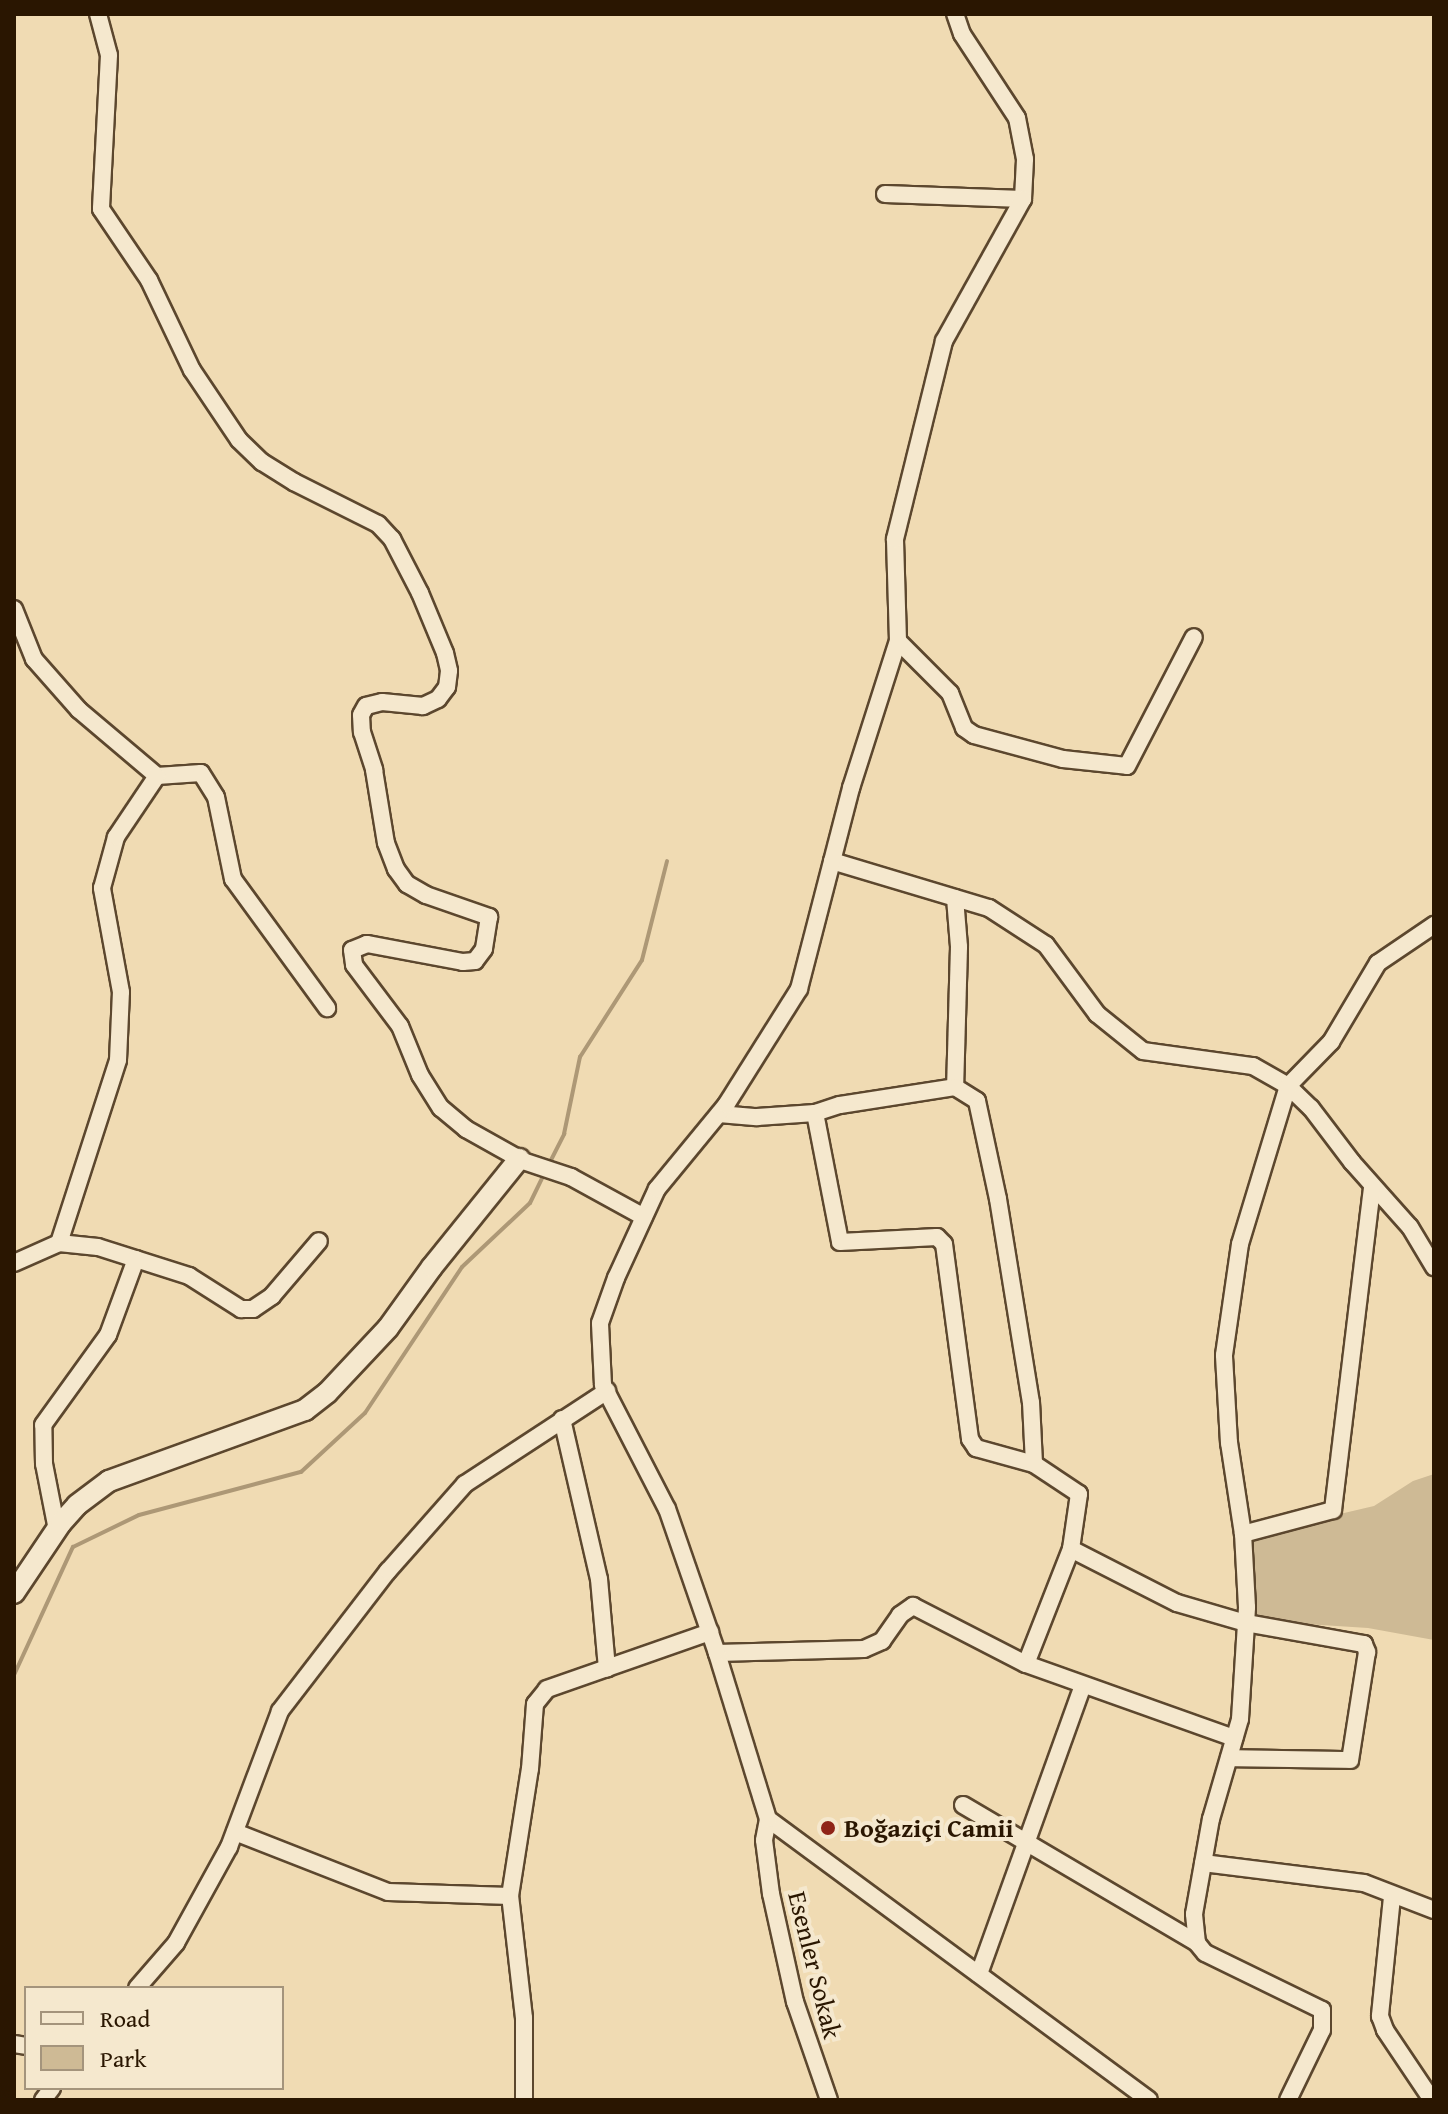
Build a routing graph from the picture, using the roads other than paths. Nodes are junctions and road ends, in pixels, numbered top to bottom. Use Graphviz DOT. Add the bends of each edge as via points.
graph roads {
  1 [pos="98,14"];
  2 [pos="955,14"];
  3 [pos="885,194"];
  4 [pos="1023,199"];
  5 [pos="14,609"];
  6 [pos="1194,637"];
  7 [pos="898,641"];
  8 [pos="157,776"];
  9 [pos="832,861"];
  10 [pos="955,898"];
  11 [pos="1434,925"];
  12 [pos="327,1008"];
  13 [pos="1288,1086"];
  14 [pos="955,1087"];
  15 [pos="815,1113"];
  16 [pos="719,1114"];
  17 [pos="526,1161"];
  18 [pos="1372,1186"];
  19 [pos="644,1217"];
  20 [pos="319,1241"];
  21 [pos="59,1243"];
  22 [pos="136,1259"];
  23 [pos="14,1263"];
  24 [pos="1434,1267"];
  25 [pos="607,1391"];
  26 [pos="562,1419"];
  27 [pos="1034,1464"];
  28 [pos="57,1530"];
  29 [pos="1243,1534"];
  30 [pos="1071,1549"];
  31 [pos="14,1593"];
  32 [pos="1246,1623"];
  33 [pos="710,1632"];
  34 [pos="717,1653"];
  35 [pos="1026,1664"];
  36 [pos="607,1669"];
  37 [pos="1083,1685"];
  38 [pos="1234,1738"];
  39 [pos="1229,1758"];
  40 [pos="963,1805"];
  41 [pos="768,1819"];
  42 [pos="235,1832"];
  43 [pos="1027,1842"];
  44 [pos="1203,1863"];
  45 [pos="510,1896"];
  46 [pos="1392,1897"];
  47 [pos="1434,1910"];
  48 [pos="1197,1943"];
  49 [pos="979,1974"];
  50 [pos="139,1986"];
  51 [pos="524,2100"];
  52 [pos="829,2100"];
  53 [pos="1149,2100"];
  54 [pos="1288,2100"];
  55 [pos="1432,2100"];
  1 -- 17 [label="street" via="109,55 101,209 149,280 192,370 239,440 294,482 378,524 392,539 445,653 447,687 438,699 423,706 366,706 362,732 396,869 407,884 426,895 489,917 484,949 475,961 463,962 367,944 351,953 354,965 400,1026 420,1075 441,1108 466,1129"];
  2 -- 4 [label="street" via="962,34 1017,118 1025,159"];
  3 -- 4 [label="street"];
  4 -- 7 [label="street" via="944,341 895,539"];
  5 -- 8 [label="street" via="23,637 43,669 79,710"];
  6 -- 7 [label="street" via="1127,766 1063,759 974,735 964,728 950,693"];
  7 -- 9 [label="street"];
  8 -- 12 [label="street" via="201,773 216,797 233,879"];
  8 -- 21 [label="street" via="116,837 102,888 121,992 118,1060"];
  9 -- 10 [label="street"];
  9 -- 16 [label="street" via="799,989"];
  10 -- 13 [label="street" via="989,908 1046,945 1097,1014 1143,1051 1253,1066"];
  10 -- 14 [label="street"];
  11 -- 13 [label="street" via="1378,963 1331,1042"];
  13 -- 18 [label="street"];
  13 -- 29 [label="street" via="1240,1244 1224,1355 1229,1443"];
  14 -- 15 [label="street"];
  14 -- 27 [label="street" via="977,1101 989,1157 1031,1402"];
  15 -- 16 [label="street"];
  15 -- 27 [label="street" via="840,1242 937,1237 944,1244 970,1439 976,1448"];
  16 -- 19 [label="street" via="657,1189"];
  17 -- 19 [label="street" via="571,1177"];
  17 -- 28 [label="street" via="327,1393 291,1415 109,1481 77,1505"];
  18 -- 24 [label="street" via="1410,1227"];
  18 -- 29 [label="street" via="1333,1510"];
  19 -- 25 [label="street" via="600,1323"];
  20 -- 22 [label="street" via="272,1296 253,1309 241,1309 189,1276"];
  21 -- 22 [label="street" via="98,1247"];
  21 -- 23 [label="street"];
  22 -- 28 [label="street" via="108,1335 43,1425 44,1464"];
  25 -- 26 [label="street"];
  25 -- 33 [label="street" via="667,1509"];
  26 -- 36 [label="street" via="599,1579"];
  26 -- 42 [label="street" via="465,1484 388,1571 280,1711"];
  27 -- 30 [label="street" via="1079,1494"];
  28 -- 31 [label="street"];
  29 -- 32 [label="street"];
  30 -- 32 [label="street" via="1177,1603"];
  30 -- 35 [label="street"];
  32 -- 38 [label="street"];
  32 -- 39 [label="street" via="1364,1644 1365,1668 1350,1760"];
  33 -- 34 [label="street"];
  33 -- 36 [label="street"];
  34 -- 35 [label="street" via="864,1649 882,1641 913,1606"];
  34 -- 41 [label="street"];
  35 -- 37 [label="street"];
  36 -- 45 [label="street" via="547,1689 535,1704"];
  37 -- 38 [label="street"];
  37 -- 43 [label="street"];
  38 -- 39 [label="street"];
  39 -- 44 [label="street"];
  40 -- 43 [label="street"];
  41 -- 49 [label="street"];
  41 -- 52 [label="street, Esenler Sokak" via="764,1840 771,1894 795,2002"];
  42 -- 45 [label="street" via="388,1892"];
  42 -- 50 [label="street" via="176,1943"];
  43 -- 48 [label="street"];
  43 -- 49 [label="street"];
  44 -- 46 [label="street" via="1364,1883"];
  44 -- 48 [label="street" via="1194,1914"];
  45 -- 51 [label="street" via="524,2018"];
  46 -- 47 [label="street"];
  46 -- 55 [label="street" via="1380,2016"];
  48 -- 54 [label="street" via="1205,1953 1322,2010 1322,2030"];
  49 -- 53 [label="street"];
}
